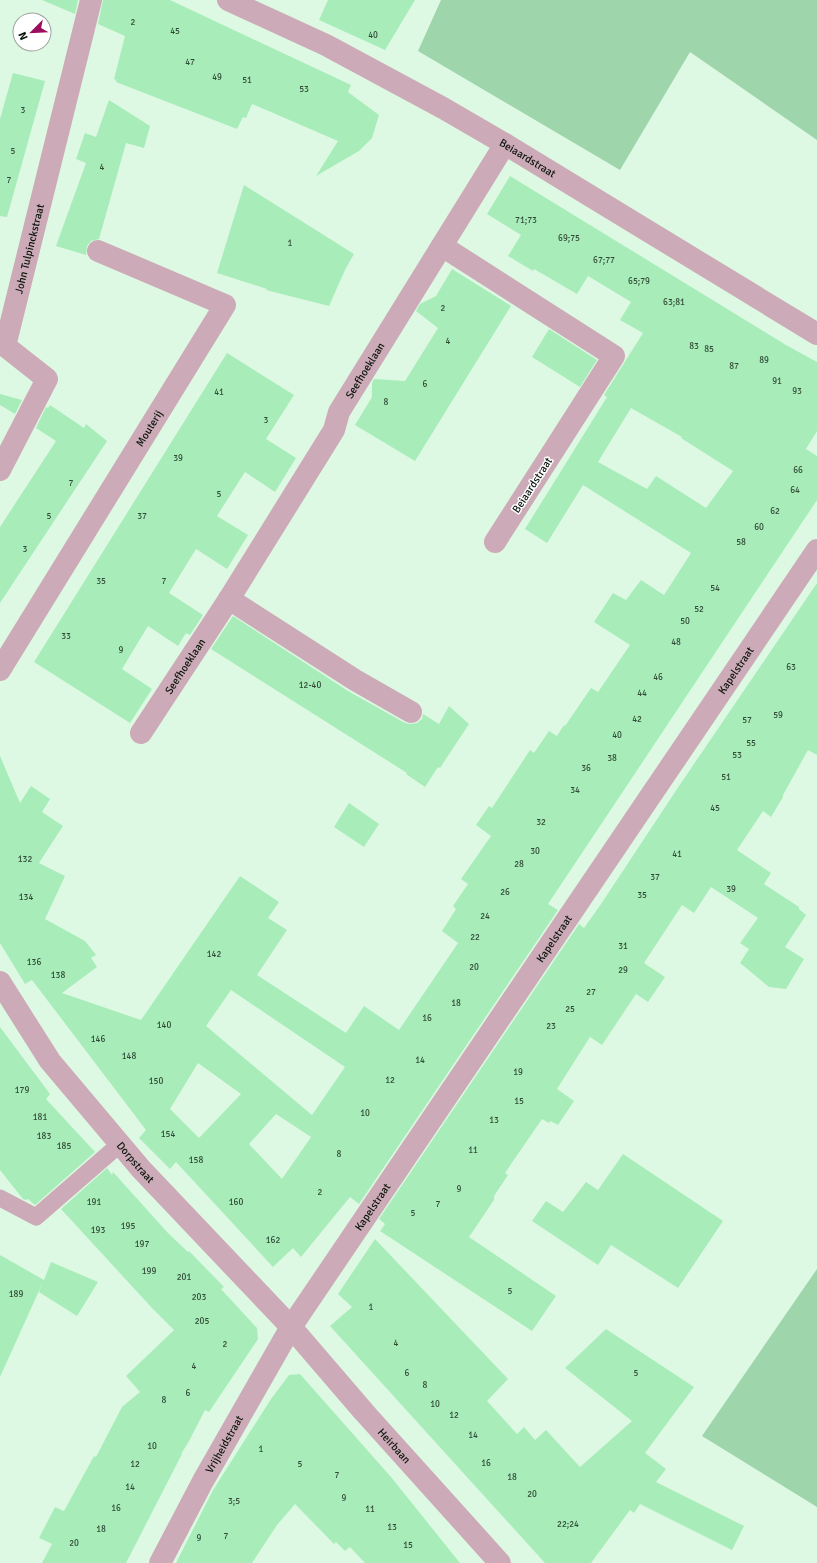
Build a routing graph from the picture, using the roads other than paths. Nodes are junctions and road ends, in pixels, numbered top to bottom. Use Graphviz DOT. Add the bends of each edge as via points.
graph roads {
  1 [pos="91,0"];
  2 [pos="228,0"];
  3 [pos="505,144"];
  4 [pos="442,246"];
  5 [pos="98,251"];
  6 [pos="817,334"];
  7 [pos="0,470"];
  8 [pos="495,542"];
  9 [pos="817,550"];
  10 [pos="229,599"];
  11 [pos="0,670"];
  12 [pos="411,712"];
  13 [pos="141,733"];
  14 [pos="0,982"];
  15 [pos="120,1144"];
  16 [pos="0,1198"];
  17 [pos="291,1327"];
  18 [pos="160,1563"];
  19 [pos="500,1563"];
  1 -- 7 [label="street, John Tulpinckstraat" via="5,346 47,379"];
  2 -- 3 [label="street, Beiaardstraat" via="326,45"];
  3 -- 4 [label="street, Seefhoeklaan"];
  3 -- 6 [label="street, Beiaardstraat"];
  4 -- 8 [label="street, Beiaardstraat" via="614,356"];
  4 -- 10 [label="street, Seefhoeklaan" via="339,412 334,430"];
  5 -- 11 [label="street, Mouterij" via="225,305"];
  9 -- 17 [label="street, Kapelstraat"];
  10 -- 12 [label="street" via="355,680"];
  10 -- 13 [label="street, Seefhoeklaan"];
  14 -- 15 [label="street, Dorpstraat" via="50,1061"];
  15 -- 16 [label="lane" via="36,1216"];
  15 -- 17 [label="street, Dorpstraat" via="141,1170"];
  17 -- 18 [label="street, Vrijheidstraat" via="203,1481"];
  17 -- 19 [label="street, Heirbaan"];
}
